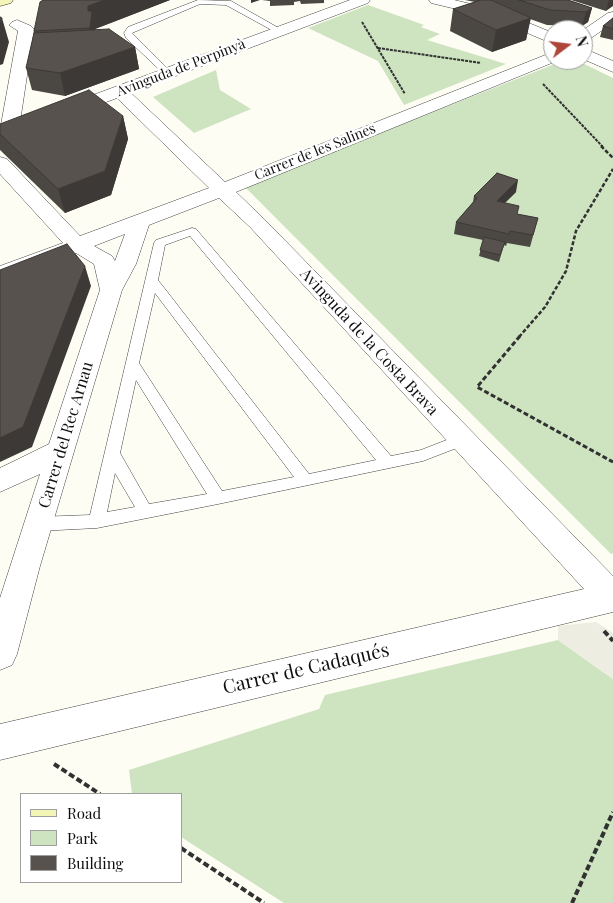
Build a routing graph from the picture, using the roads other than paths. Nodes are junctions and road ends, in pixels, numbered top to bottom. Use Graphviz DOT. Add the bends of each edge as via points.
graph roads {
  1 [pos="6,0"];
  2 [pos="363,0"];
  3 [pos="436,0"];
  4 [pos="0,2"];
  5 [pos="613,16"];
  6 [pos="33,19"];
  7 [pos="17,24"];
  8 [pos="593,29"];
  9 [pos="0,31"];
  10 [pos="280,31"];
  11 [pos="543,34"];
  12 [pos="593,58"];
  13 [pos="543,61"];
  14 [pos="613,67"];
  15 [pos="167,72"];
  16 [pos="119,91"];
  17 [pos="4,134"];
  18 [pos="0,163"];
  19 [pos="222,190"];
  20 [pos="140,220"];
  21 [pos="76,244"];
  22 [pos="0,274"];
  23 [pos="151,280"];
  24 [pos="111,290"];
  25 [pos="132,363"];
  26 [pos="462,440"];
  27 [pos="60,451"];
  28 [pos="112,453"];
  29 [pos="388,463"];
  30 [pos="0,481"];
  31 [pos="306,481"];
  32 [pos="218,498"];
  33 [pos="145,511"];
  34 [pos="97,521"];
  35 [pos="38,524"];
  36 [pos="613,597"];
  37 [pos="0,654"];
  38 [pos="0,742"];
  1 -- 4 [label="main road"];
  2 -- 10 [label="street, Avinguda de Perpinyà"];
  3 -- 11 [label="street" via="495,14"];
  5 -- 8 [label="street"];
  6 -- 7 [label="street"];
  7 -- 9 [label="street"];
  7 -- 17 [label="street" via="26,29"];
  10 -- 15 [label="street, Avinguda de Perpinyà"];
  10 -- 15 [label="lane" via="228,3 208,2 198,2 131,29 129,36"];
  12 -- 14 [label="street"];
  13 -- 19 [label="street, Carrer de les Salines"];
  15 -- 16 [label="street, Avinguda de Perpinyà"];
  16 -- 17 [label="street, Avinguda de Perpinyà"];
  16 -- 19 [label="street, Avinguda de la Costa Brava"];
  18 -- 21 [label="street"];
  19 -- 20 [label="street, Carrer de les Salines"];
  19 -- 26 [label="street, Avinguda de la Costa Brava"];
  20 -- 21 [label="street, Carrer de les Salines"];
  20 -- 24 [label="street, Carrer del Rec Arnau" via="125,264"];
  21 -- 22 [label="street, Carrer de les Salines"];
  21 -- 24 [label="street" via="104,261"];
  23 -- 25 [label="lane"];
  23 -- 29 [label="lane" via="160,243 192,231"];
  23 -- 31 [label="lane"];
  24 -- 27 [label="street, Carrer del Rec Arnau"];
  25 -- 28 [label="lane"];
  25 -- 32 [label="lane"];
  26 -- 29 [label="lane" via="423,455"];
  26 -- 36 [label="street, Avinguda de la Costa Brava"];
  27 -- 30 [label="street"];
  27 -- 35 [label="street, Carrer del Rec Arnau"];
  28 -- 33 [label="lane"];
  28 -- 34 [label="lane"];
  29 -- 31 [label="lane"];
  31 -- 32 [label="lane"];
  32 -- 33 [label="lane"];
  33 -- 34 [label="lane"];
  34 -- 35 [label="lane"];
  35 -- 37 [label="street, Carrer del Rec Arnau"];
  36 -- 38 [label="street, Carrer de Cadaqués"];
}
